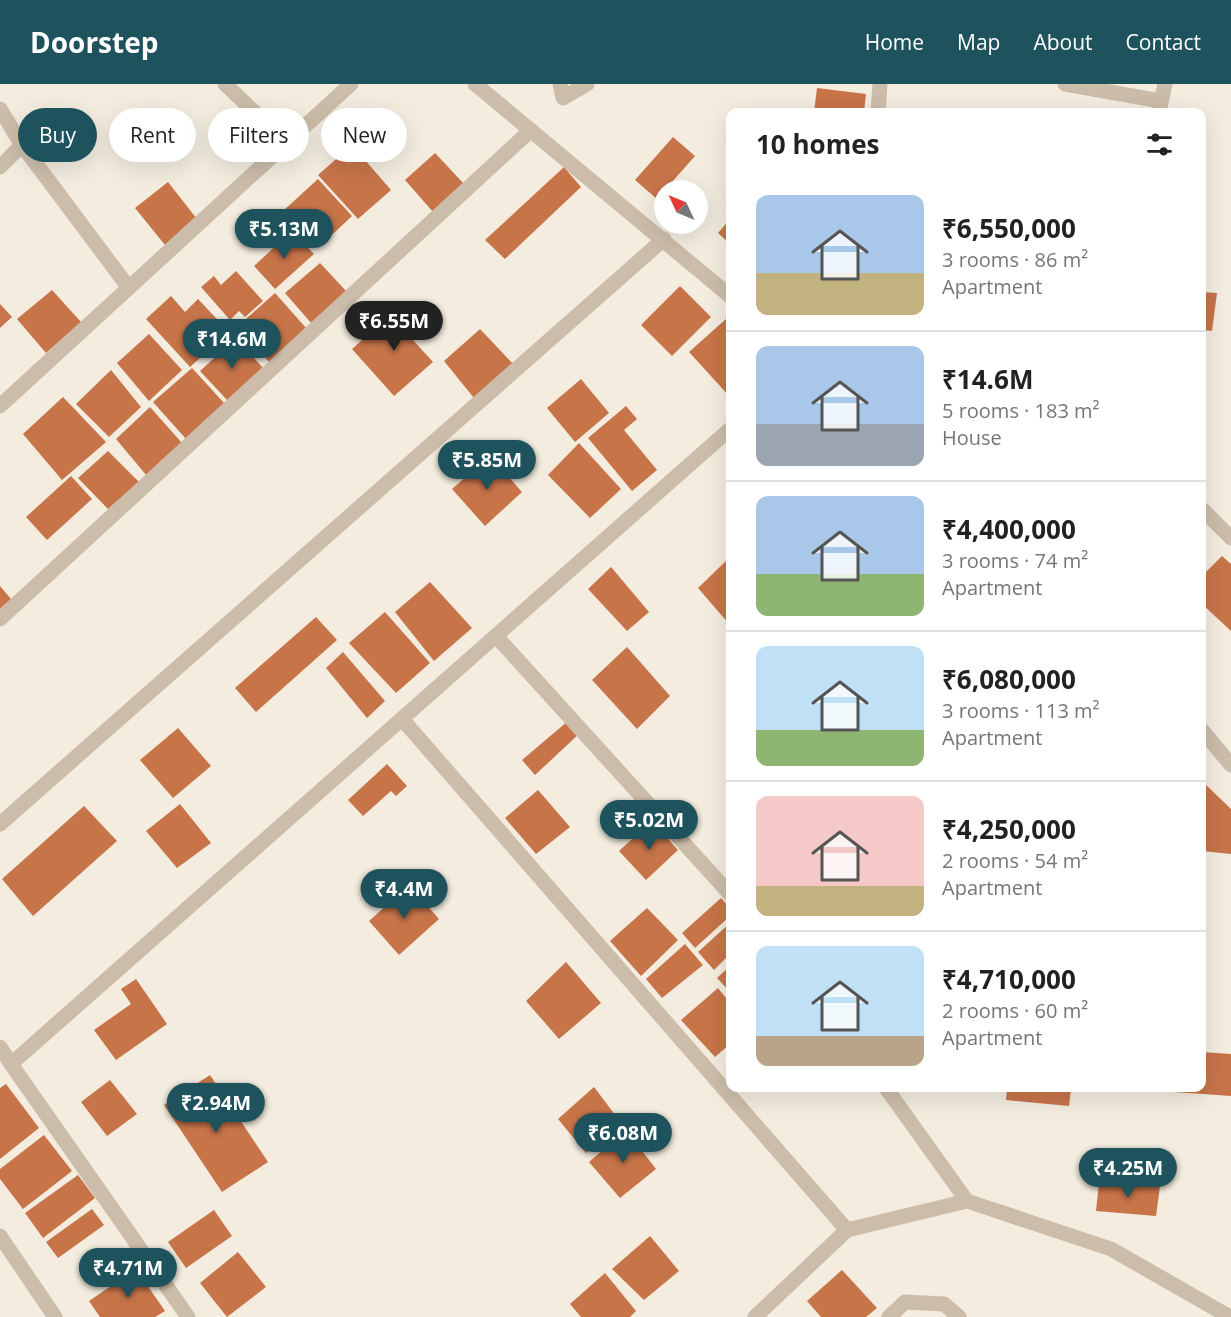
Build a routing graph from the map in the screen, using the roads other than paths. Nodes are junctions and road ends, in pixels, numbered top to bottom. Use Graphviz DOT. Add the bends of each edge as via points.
graph roads {
  1 [pos="225,84"];
  2 [pos="351,84"];
  3 [pos="475,84"];
  4 [pos="560,84"];
  5 [pos="587,84"];
  6 [pos="880,84"];
  7 [pos="1065,84"];
  8 [pos="1165,84"];
  9 [pos="1160,107"];
  10 [pos="0,108"];
  11 [pos="250,108"];
  12 [pos="878,108"];
  13 [pos="309,123"];
  14 [pos="531,130"];
  15 [pos="18,138"];
  16 [pos="18,149"];
  17 [pos="35,162"];
  18 [pos="266,162"];
  19 [pos="0,167"];
  20 [pos="664,238"];
  21 [pos="129,288"];
  22 [pos="726,292"];
  23 [pos="0,406"];
  24 [pos="726,433"];
  25 [pos="1206,513"];
  26 [pos="1231,538"];
  27 [pos="0,619"];
  28 [pos="496,636"];
  29 [pos="402,719"];
  30 [pos="1206,735"];
  31 [pos="1231,765"];
  32 [pos="0,824"];
  33 [pos="726,883"];
  34 [pos="0,1047"];
  35 [pos="11,1064"];
  36 [pos="726,1091"];
  37 [pos="727,1092"];
  38 [pos="889,1092"];
  39 [pos="967,1201"];
  40 [pos="847,1230"];
  41 [pos="0,1236"];
  42 [pos="55,1317"];
  43 [pos="188,1317"];
  44 [pos="754,1317"];
  45 [pos="889,1317"];
  46 [pos="959,1317"];
  47 [pos="1230,1317"];
  1 -- 11 [label="street"];
  2 -- 13 [label="street"];
  3 -- 14 [label="street"];
  4 -- 5 [label="street" via="563,98"];
  6 -- 12 [label="street"];
  7 -- 9 [label="street"];
  8 -- 9 [label="street"];
  10 -- 15 [label="street"];
  14 -- 20 [label="street"];
  14 -- 27 [label="street"];
  16 -- 19 [label="street"];
  17 -- 21 [label="street"];
  18 -- 21 [label="street"];
  20 -- 22 [label="street"];
  20 -- 32 [label="street"];
  21 -- 23 [label="street"];
  24 -- 28 [label="street"];
  25 -- 26 [label="street"];
  28 -- 29 [label="street"];
  28 -- 33 [label="street"];
  29 -- 35 [label="street"];
  29 -- 36 [label="street"];
  30 -- 31 [label="street"];
  34 -- 35 [label="street"];
  35 -- 43 [label="street"];
  37 -- 40 [label="street"];
  38 -- 39 [label="street"];
  39 -- 40 [label="street"];
  39 -- 47 [label="street" via="1111,1249"];
  40 -- 44 [label="street"];
  41 -- 42 [label="street"];
  45 -- 46 [label="street" via="905,1302 944,1304"];
}
